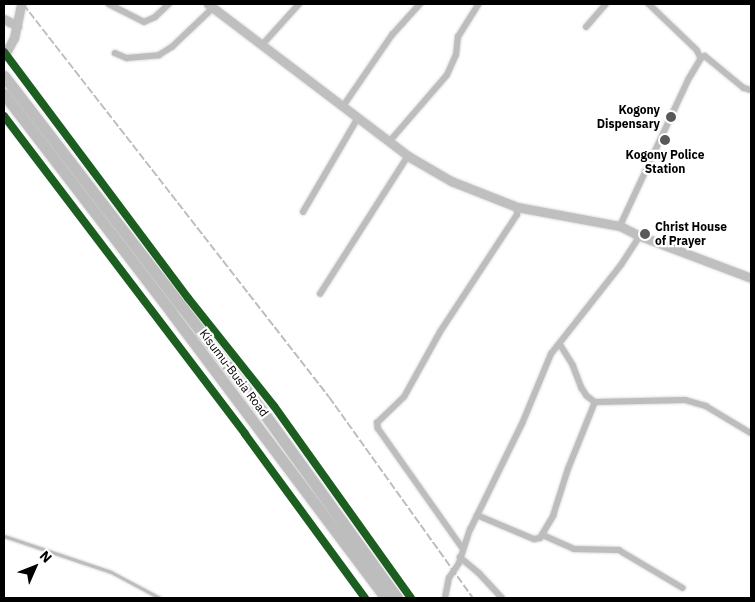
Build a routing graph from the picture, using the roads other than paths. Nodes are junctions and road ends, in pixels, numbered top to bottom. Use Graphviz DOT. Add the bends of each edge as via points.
graph roads {
  1 [pos="21,4"];
  2 [pos="109,4"];
  3 [pos="169,4"];
  4 [pos="299,4"];
  5 [pos="420,4"];
  6 [pos="479,4"];
  7 [pos="606,4"];
  8 [pos="649,4"];
  9 [pos="210,6"];
  10 [pos="4,19"];
  11 [pos="17,26"];
  12 [pos="586,27"];
  13 [pos="262,45"];
  14 [pos="115,53"];
  15 [pos="4,56"];
  16 [pos="701,58"];
  17 [pos="4,76"];
  18 [pos="751,90"];
  19 [pos="4,94"];
  20 [pos="344,105"];
  21 [pos="358,118"];
  22 [pos="390,141"];
  23 [pos="408,156"];
  24 [pos="516,207"];
  25 [pos="304,212"];
  26 [pos="620,226"];
  27 [pos="640,236"];
  28 [pos="751,278"];
  29 [pos="320,294"];
  30 [pos="560,344"];
  31 [pos="595,402"];
  32 [pos="751,433"];
  33 [pos="477,515"];
  34 [pos="543,535"];
  35 [pos="4,536"];
  36 [pos="462,548"];
  37 [pos="460,557"];
  38 [pos="683,588"];
  39 [pos="160,598"];
  40 [pos="386,598"];
  41 [pos="398,598"];
  42 [pos="445,598"];
  43 [pos="502,598"];
  1 -- 11 [label="main road"];
  2 -- 3 [label="street" via="144,22"];
  4 -- 13 [label="street"];
  5 -- 20 [label="street" via="392,35"];
  6 -- 22 [label="street" via="458,37 456,55 447,75"];
  7 -- 12 [label="street"];
  8 -- 16 [label="street" via="697,50"];
  9 -- 13 [label="main road"];
  9 -- 14 [label="street" via="172,47 159,55 127,58"];
  10 -- 11 [label="main road"];
  11 -- 15 [label="main road"];
  13 -- 20 [label="main road"];
  16 -- 18 [label="street" via="705,56 744,88"];
  16 -- 26 [label="street"];
  17 -- 41 [label="highway, Kisumu-Busia Road" via="263,412"];
  19 -- 40 [label="highway, Kisumu-Busia Road"];
  20 -- 21 [label="main road"];
  21 -- 22 [label="main road"];
  21 -- 25 [label="street"];
  22 -- 23 [label="main road"];
  23 -- 24 [label="main road" via="451,181"];
  23 -- 29 [label="street"];
  24 -- 26 [label="main road"];
  24 -- 36 [label="street" via="517,215 440,332 404,397 378,423 378,429"];
  26 -- 27 [label="main road"];
  27 -- 28 [label="main road"];
  27 -- 30 [label="street"];
  30 -- 31 [label="street" via="582,388"];
  30 -- 33 [label="street" via="539,378 522,424"];
  31 -- 32 [label="street" via="685,400 706,406"];
  31 -- 34 [label="street"];
  33 -- 34 [label="street" via="534,539"];
  33 -- 36 [label="street"];
  34 -- 38 [label="street" via="574,549 620,550"];
  35 -- 39 [label="lane" via="111,572"];
  36 -- 37 [label="street"];
  37 -- 42 [label="street"];
  37 -- 43 [label="street"];
}
